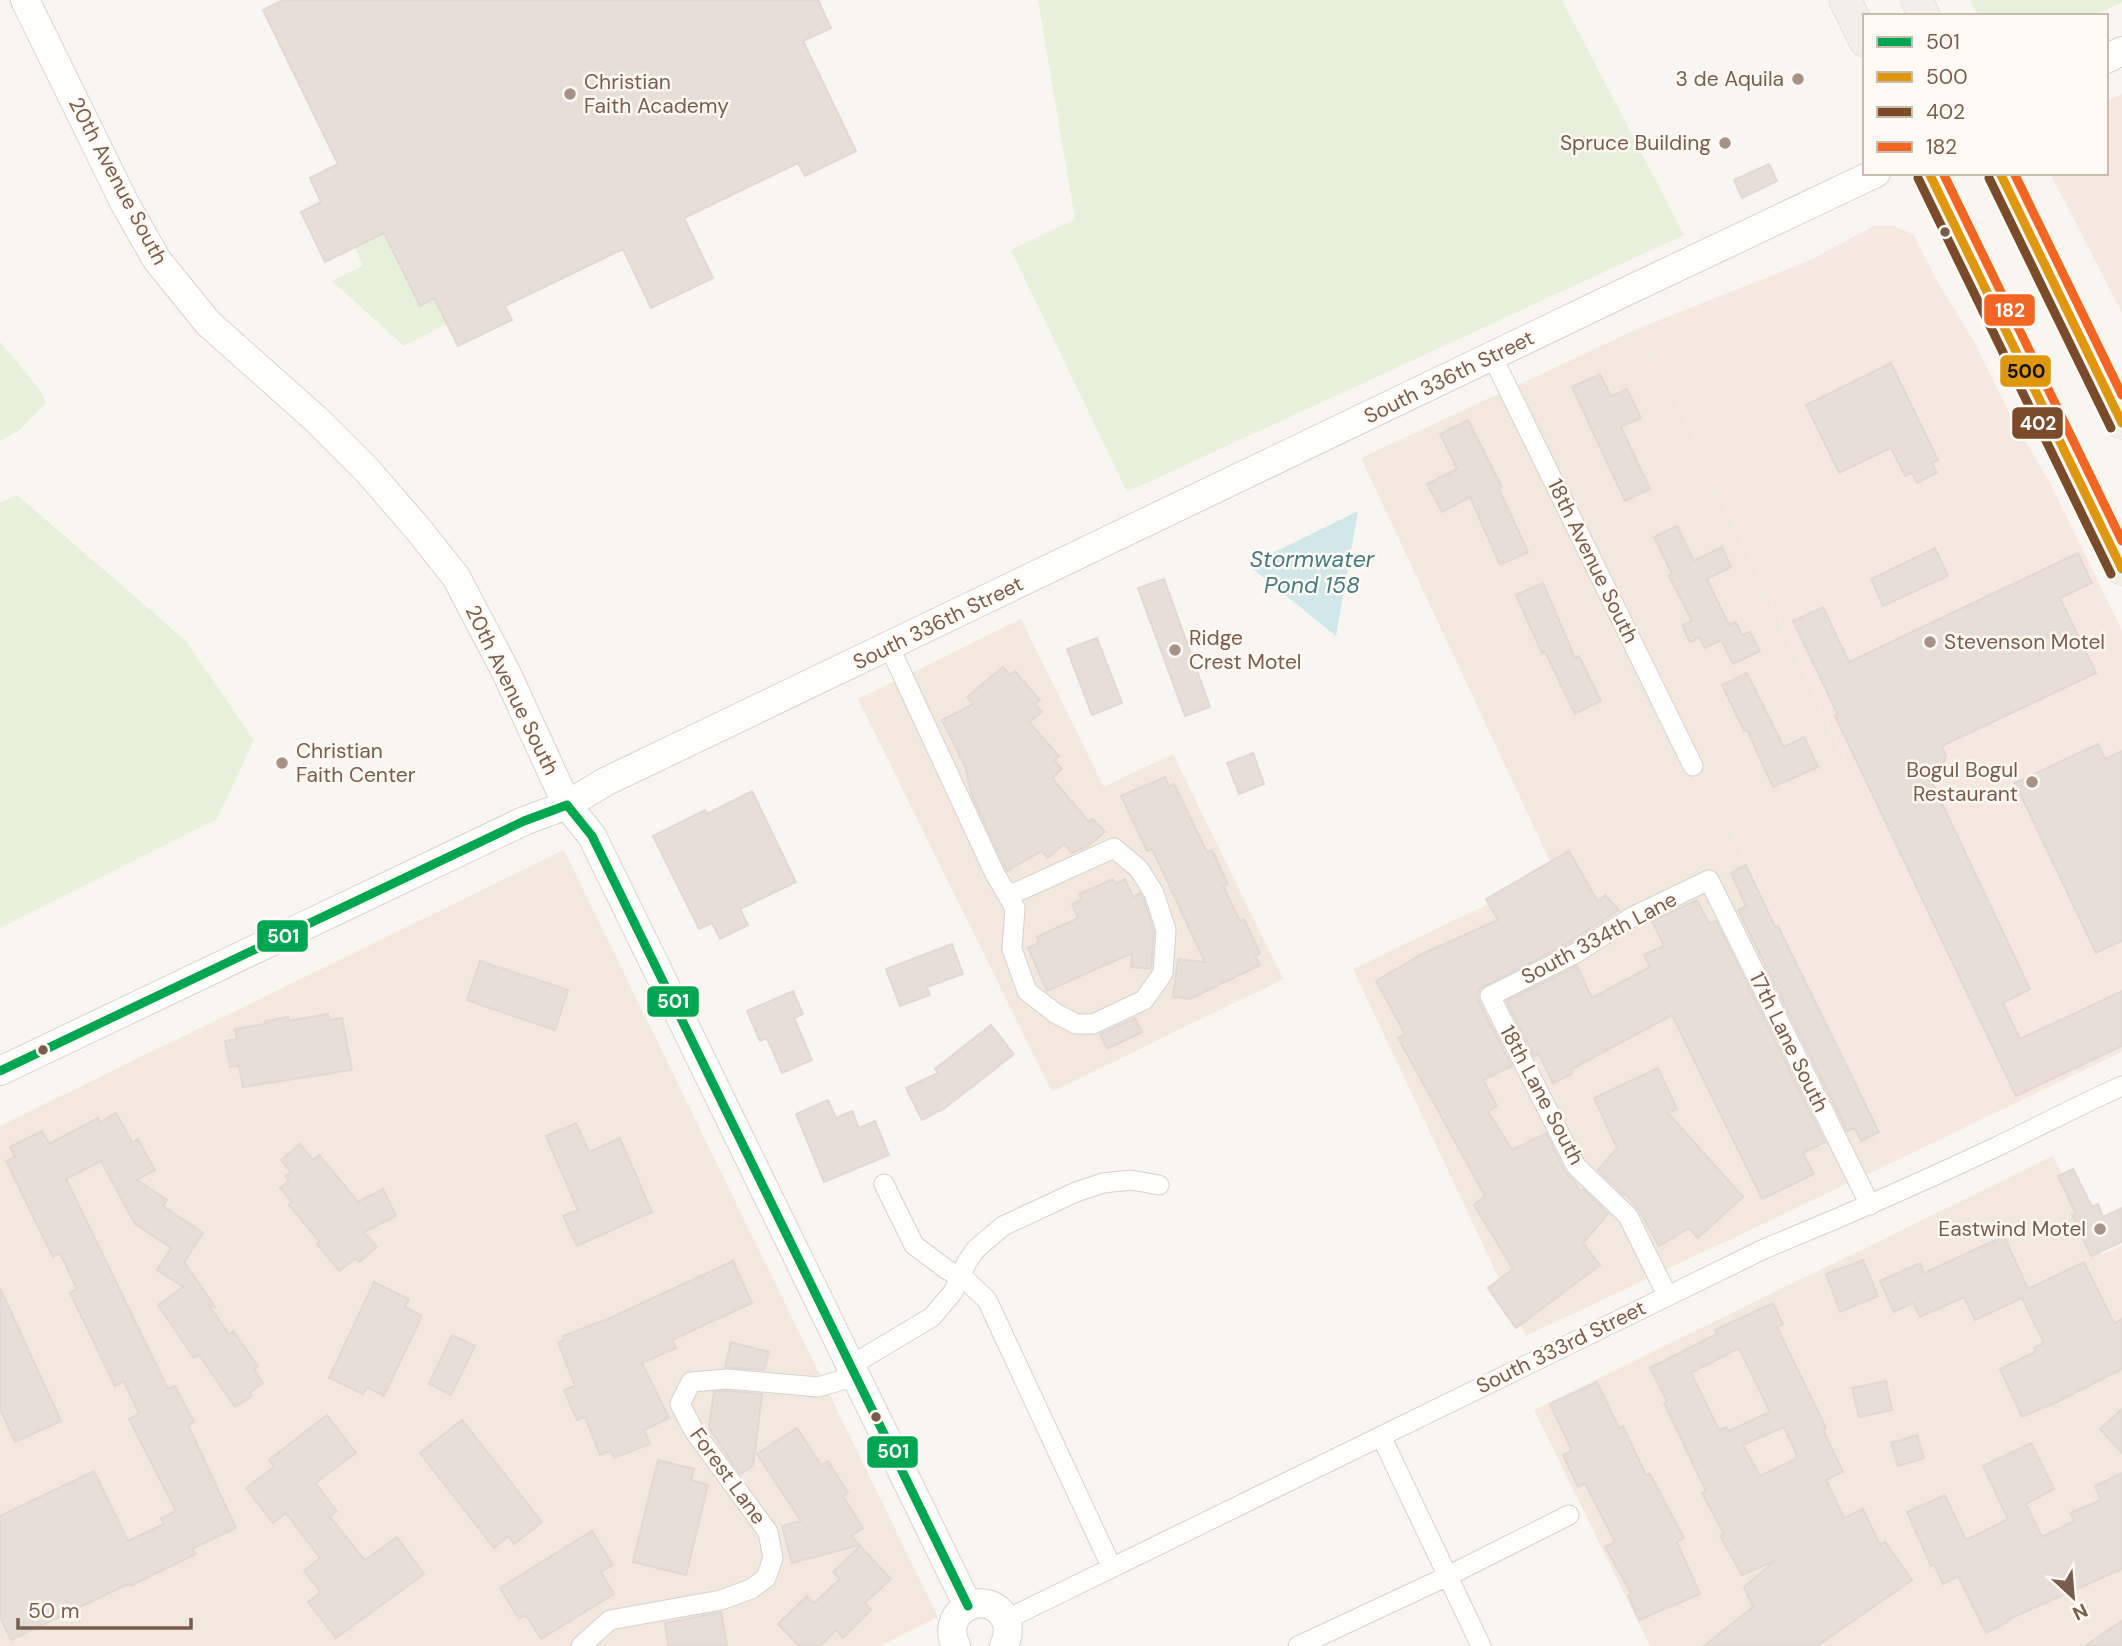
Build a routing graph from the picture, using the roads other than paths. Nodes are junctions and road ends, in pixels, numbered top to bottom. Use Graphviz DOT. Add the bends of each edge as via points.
graph roads {
  1 [pos="24,0"];
  2 [pos="1845,0"];
  3 [pos="1863,37"];
  4 [pos="1872,175"];
  5 [pos="1930,175"];
  6 [pos="2001,175"];
  7 [pos="1492,356"];
  8 [pos="2122,423"];
  9 [pos="2122,569"];
  10 [pos="889,646"];
  11 [pos="1693,766"];
  12 [pos="567,805"];
  13 [pos="1709,880"];
  14 [pos="1008,897"];
  15 [pos="1490,996"];
  16 [pos="0,1072"];
  17 [pos="2122,1086"];
  18 [pos="884,1184"];
  19 [pos="1159,1185"];
  20 [pos="1870,1205"];
  21 [pos="960,1276"];
  22 [pos="1667,1295"];
  23 [pos="853,1371"];
  24 [pos="1381,1436"];
  25 [pos="1569,1515"];
  26 [pos="1112,1567"];
  27 [pos="1448,1576"];
  28 [pos="968,1606"];
  29 [pos="1004,1633"];
  30 [pos="954,1645"];
  31 [pos="581,1646"];
  32 [pos="1298,1646"];
  33 [pos="1481,1646"];
  1 -- 12 [label="main road, 20th Avenue South" via="157,260 208,323 318,421 426,538 484,627"];
  2 -- 3 [label="main road"];
  4 -- 7 [label="main road, South 336th Street"];
  5 -- 9 [label="main road"];
  6 -- 8 [label="main road"];
  7 -- 10 [label="main road, South 336th Street"];
  7 -- 11 [label="street, 18th Avenue South"];
  10 -- 12 [label="main road, South 336th Street" via="605,782"];
  10 -- 14 [label="street"];
  12 -- 16 [label="main road, South 336th Street" via="524,821"];
  12 -- 23 [label="main road, 20th Avenue South" via="592,836"];
  13 -- 15 [label="street, South 334th Lane"];
  13 -- 20 [label="street, 17th Lane South"];
  14 -- 14 [label="street" via="1015,908 1012,949 1027,991 1076,1024 1093,1024 1144,1000 1163,973 1166,930 1154,893 1139,869 1114,848"];
  15 -- 22 [label="street, 18th Lane South" via="1576,1166 1628,1216"];
  17 -- 20 [label="street, South 333rd Street"];
  18 -- 21 [label="street" via="914,1245"];
  19 -- 21 [label="street" via="1117,1180 1089,1186 1003,1226 976,1249"];
  20 -- 22 [label="street, South 333rd Street"];
  21 -- 23 [label="street" via="932,1317"];
  21 -- 26 [label="street" via="978,1289 993,1310"];
  22 -- 24 [label="street, South 333rd Street"];
  23 -- 28 [label="main road, 20th Avenue South"];
  23 -- 31 [label="street, Forest Lane" via="818,1387 726,1379 691,1382 680,1404 694,1431 768,1532 773,1558 766,1578 721,1600 610,1620"];
  24 -- 26 [label="street, South 333rd Street"];
  24 -- 27 [label="street"];
  25 -- 27 [label="street"];
  26 -- 29 [label="street, South 333rd Street"];
  27 -- 32 [label="street"];
  27 -- 33 [label="street"];
  28 -- 29 [label="main road" via="977,1603 996,1608"];
  28 -- 30 [label="main road" via="954,1619"];
}
